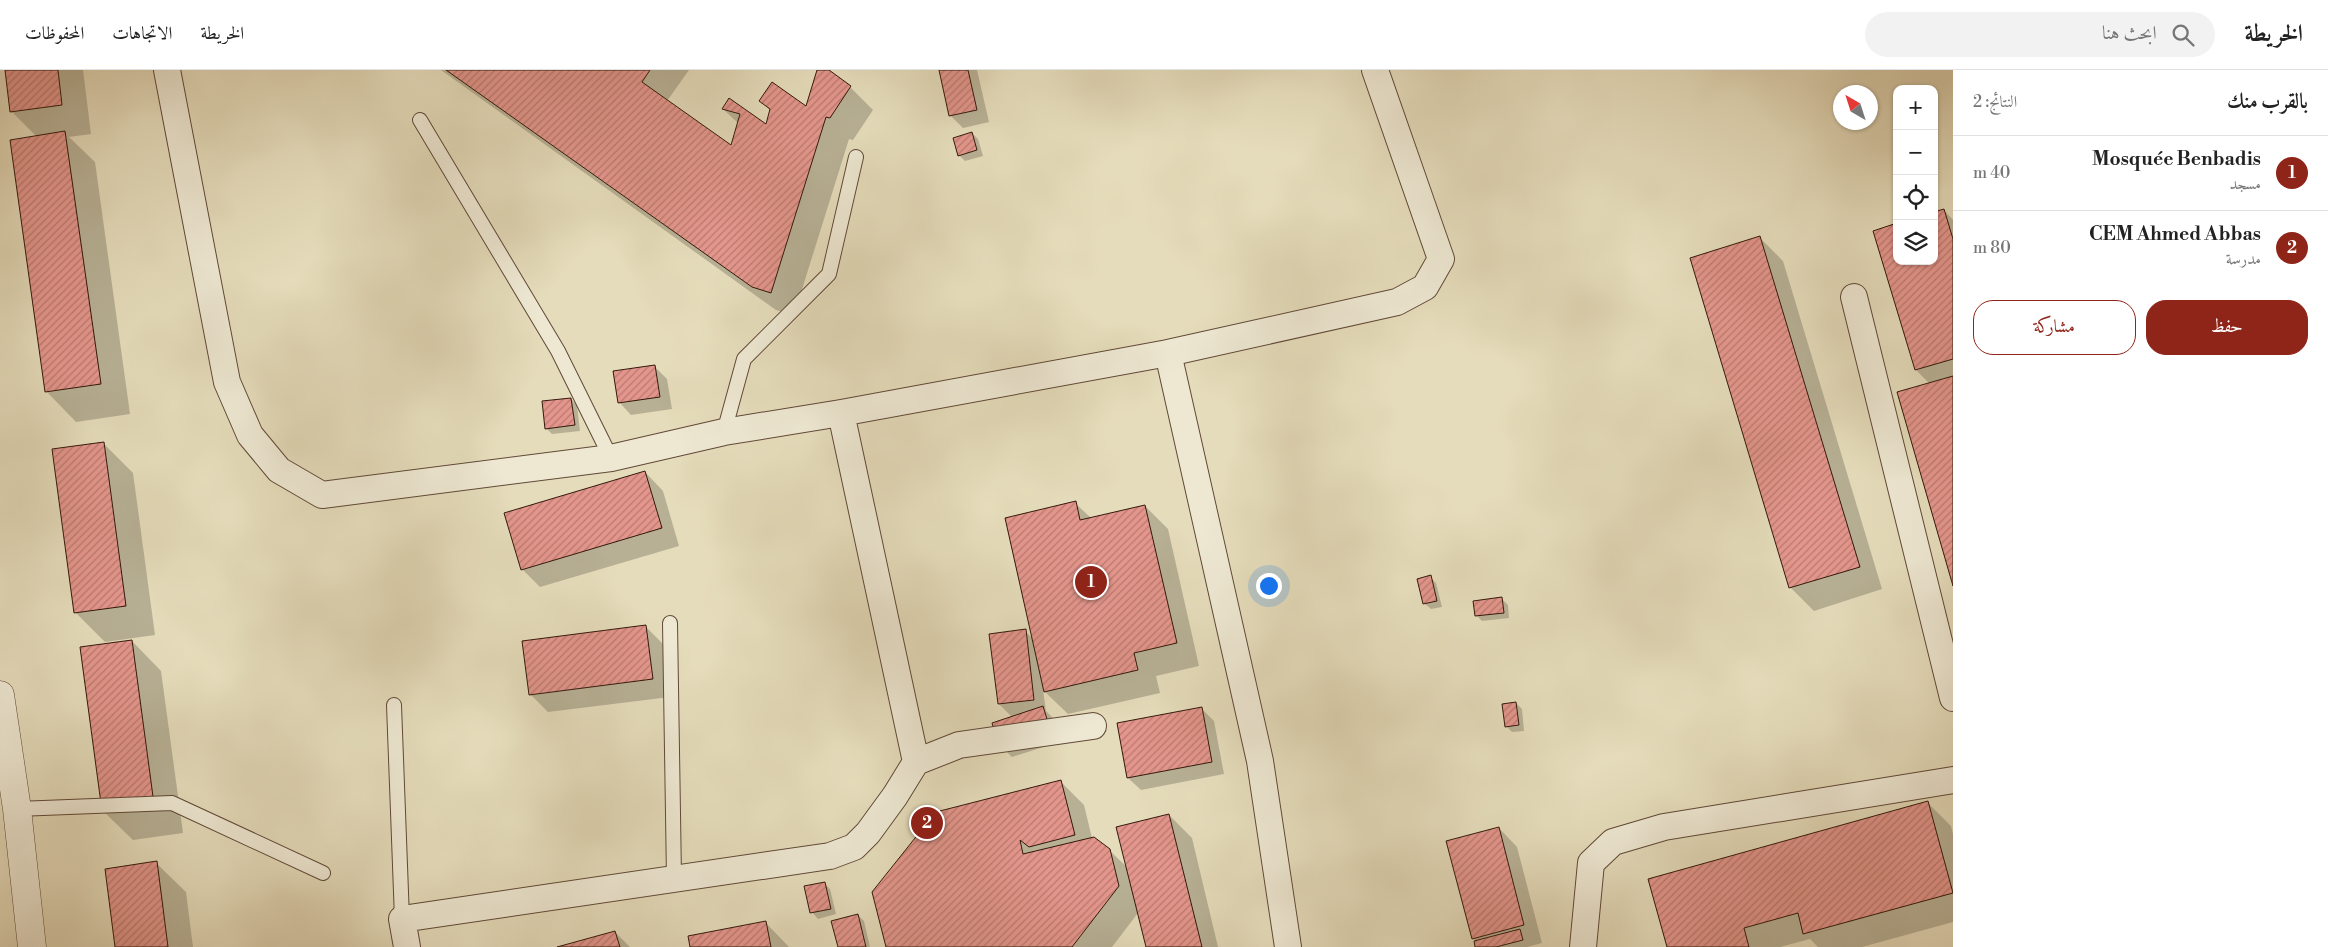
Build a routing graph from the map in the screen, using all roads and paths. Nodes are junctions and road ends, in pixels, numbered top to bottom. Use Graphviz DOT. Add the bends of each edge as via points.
graph roads {
  1 [pos="167,70"];
  2 [pos="1375,70"];
  3 [pos="420,120"];
  4 [pos="856,157"];
  5 [pos="1854,297"];
  6 [pos="1168,353"];
  7 [pos="841,414"];
  8 [pos="724,432"];
  9 [pos="611,458"];
  10 [pos="670,623"];
  11 [pos="0,694"];
  12 [pos="1953,698"];
  13 [pos="394,705"];
  14 [pos="1093,726"];
  15 [pos="916,762"];
  16 [pos="1953,780"];
  17 [pos="17,809"];
  18 [pos="323,873"];
  19 [pos="674,878"];
  20 [pos="402,919"];
  21 [pos="32,947"];
  22 [pos="407,947"];
  23 [pos="1288,947"];
  24 [pos="1582,947"];
  1 -- 9 [label="street" via="227,382 250,435 279,470 322,495"];
  2 -- 6 [label="street" via="1441,259 1425,287 1397,302"];
  3 -- 9 [label="lane" via="558,351"];
  4 -- 8 [label="lane" via="828,274 744,359"];
  5 -- 12 [label="street"];
  6 -- 7 [label="street"];
  6 -- 23 [label="street" via="1260,761"];
  7 -- 8 [label="street"];
  7 -- 15 [label="street"];
  8 -- 9 [label="street"];
  10 -- 19 [label="lane"];
  11 -- 17 [label="street"];
  13 -- 20 [label="lane"];
  14 -- 15 [label="street" via="960,745"];
  15 -- 19 [label="street" via="895,796 854,848 830,856"];
  16 -- 24 [label="street" via="1664,827 1613,842 1591,863"];
  17 -- 18 [label="lane" via="172,803"];
  17 -- 21 [label="street"];
  19 -- 20 [label="street"];
  20 -- 22 [label="street"];
}
